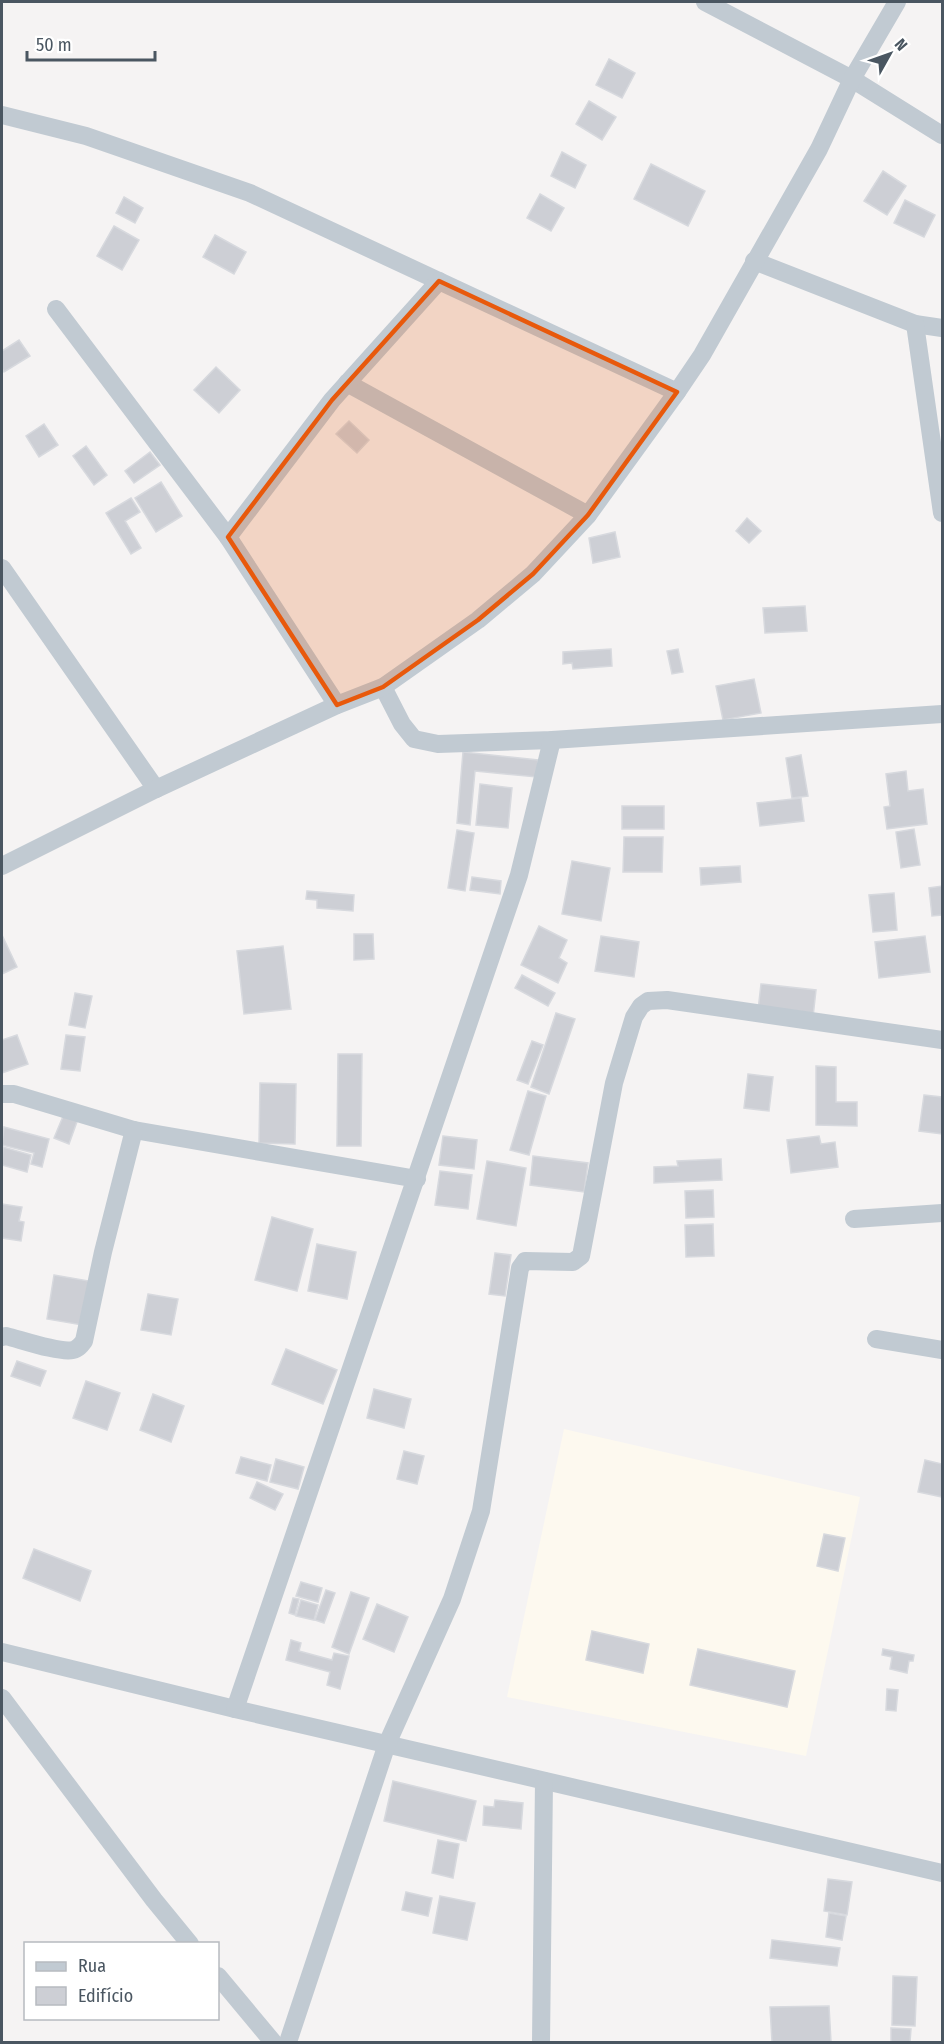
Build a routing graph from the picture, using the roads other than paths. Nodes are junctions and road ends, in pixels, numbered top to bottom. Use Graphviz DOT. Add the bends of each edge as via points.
graph roads {
  1 [pos="705,2"];
  2 [pos="897,2"];
  3 [pos="852,79"];
  4 [pos="2,114"];
  5 [pos="942,135"];
  6 [pos="754,261"];
  7 [pos="439,281"];
  8 [pos="56,309"];
  9 [pos="915,324"];
  10 [pos="942,328"];
  11 [pos="347,383"];
  12 [pos="677,392"];
  13 [pos="942,513"];
  14 [pos="588,515"];
  15 [pos="228,537"];
  16 [pos="2,568"];
  17 [pos="383,687"];
  18 [pos="336,705"];
  19 [pos="942,714"];
  20 [pos="552,740"];
  21 [pos="156,789"];
  22 [pos="2,866"];
  23 [pos="942,1040"];
  24 [pos="2,1094"];
  25 [pos="134,1130"];
  26 [pos="417,1179"];
  27 [pos="942,1213"];
  28 [pos="854,1219"];
  29 [pos="2,1337"];
  30 [pos="876,1339"];
  31 [pos="942,1350"];
  32 [pos="2,1652"];
  33 [pos="2,1698"];
  34 [pos="235,1709"];
  35 [pos="387,1744"];
  36 [pos="544,1781"];
  37 [pos="942,1873"];
  38 [pos="188,1942"];
  39 [pos="219,1977"];
  40 [pos="273,2043"];
  41 [pos="288,2043"];
  42 [pos="542,2043"];
  1 -- 3 [label="street"];
  2 -- 3 [label="street"];
  3 -- 5 [label="street"];
  3 -- 6 [label="street" via="819,148"];
  4 -- 7 [label="street" via="86,136 250,193"];
  6 -- 9 [label="street"];
  6 -- 12 [label="street"];
  7 -- 11 [label="street"];
  7 -- 12 [label="street"];
  8 -- 15 [label="street"];
  9 -- 10 [label="street"];
  9 -- 13 [label="street"];
  11 -- 14 [label="street"];
  11 -- 15 [label="street"];
  12 -- 14 [label="street"];
  14 -- 17 [label="street" via="532,574 478,620"];
  15 -- 18 [label="street"];
  16 -- 21 [label="street"];
  17 -- 18 [label="street"];
  17 -- 20 [label="street" via="414,739 438,744"];
  18 -- 21 [label="street"];
  19 -- 20 [label="street"];
  20 -- 26 [label="street" via="519,875"];
  21 -- 22 [label="street"];
  23 -- 35 [label="street" via="667,1000 648,1001 640,1006 614,1083 581,1256 573,1262 525,1261 520,1269 481,1511 452,1599"];
  24 -- 25 [label="street" via="14,1094"];
  25 -- 26 [label="street"];
  25 -- 29 [label="street" via="84,1341 73,1350"];
  26 -- 34 [label="street"];
  27 -- 28 [label="street"];
  30 -- 31 [label="street"];
  32 -- 34 [label="street"];
  33 -- 38 [label="street"];
  34 -- 35 [label="street"];
  35 -- 36 [label="street"];
  35 -- 41 [label="street"];
  36 -- 37 [label="street"];
  36 -- 42 [label="street"];
  39 -- 40 [label="street"];
}
